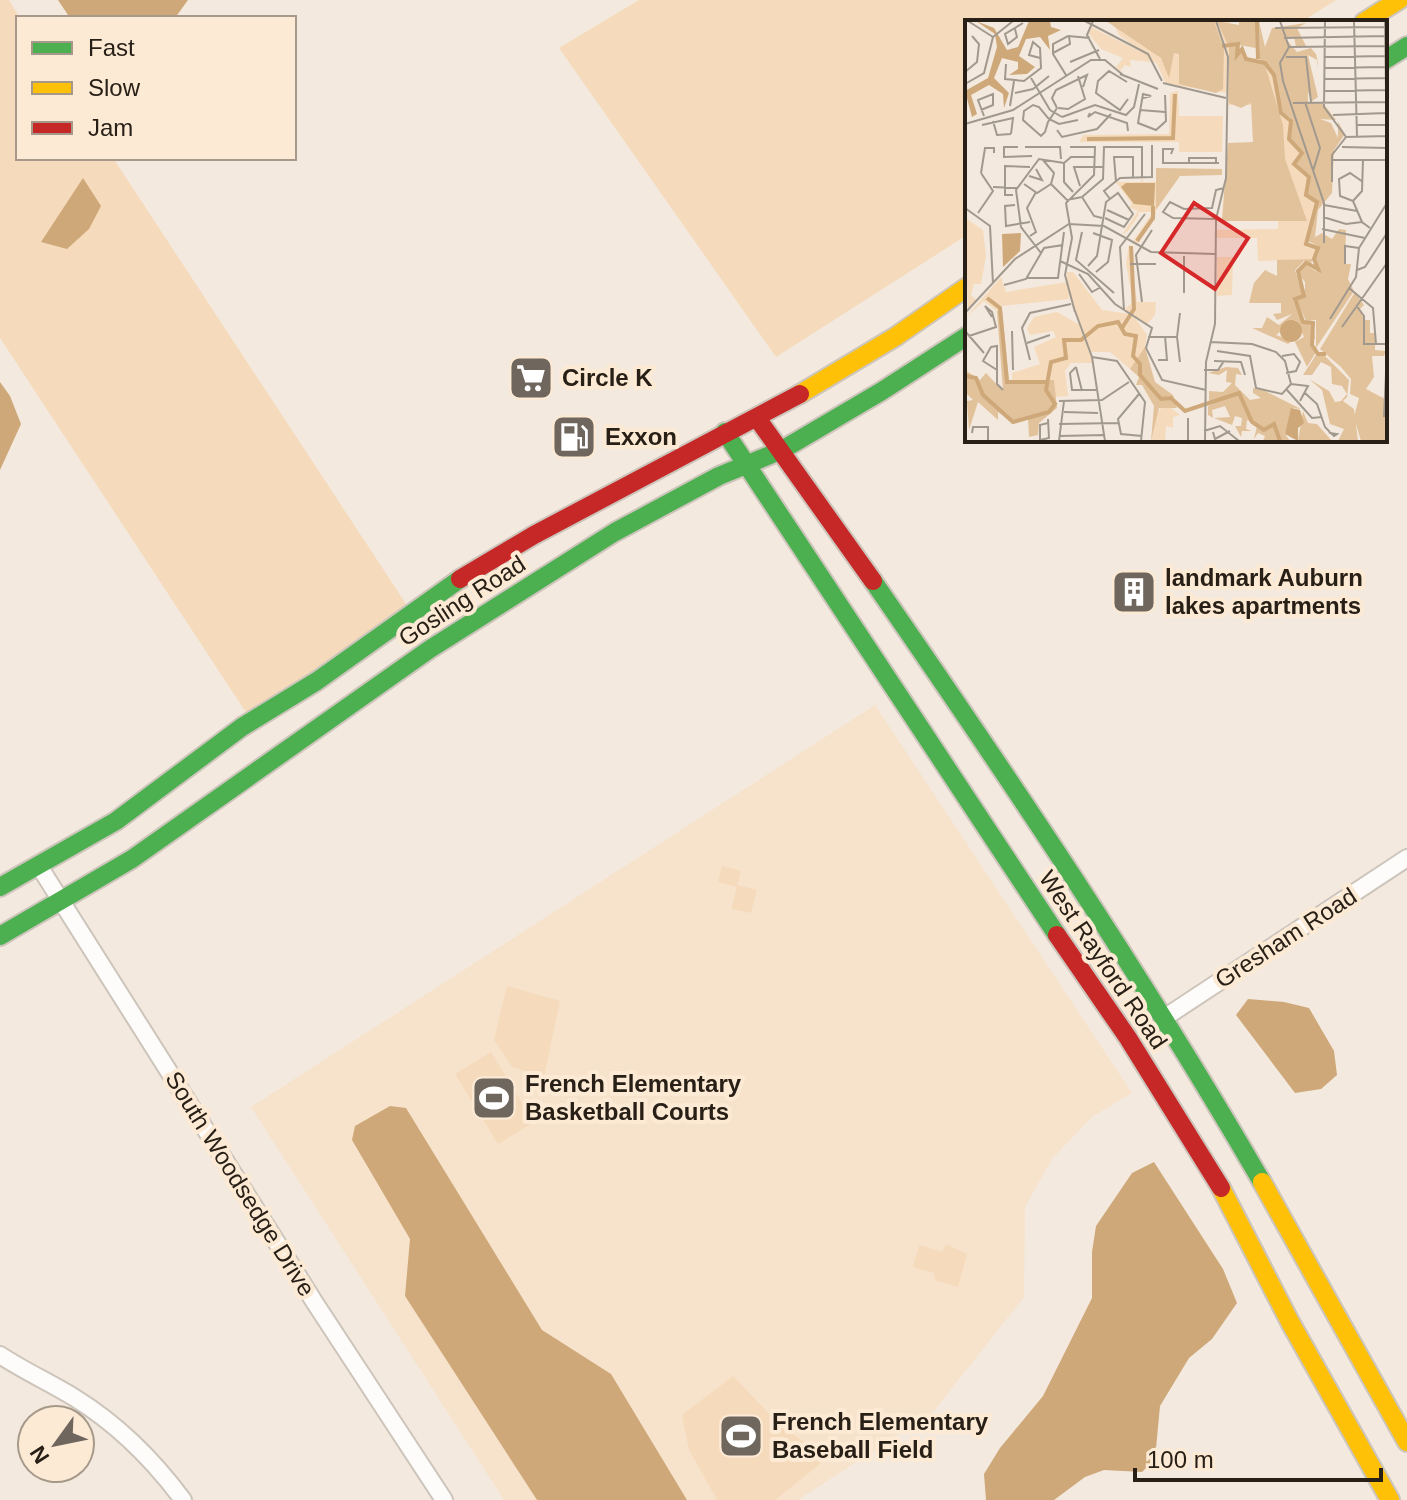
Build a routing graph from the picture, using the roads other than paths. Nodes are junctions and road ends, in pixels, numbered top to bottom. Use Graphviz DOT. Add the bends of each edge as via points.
graph roads {
  1 [pos="1399,0"];
  2 [pos="1367,20"];
  3 [pos="1407,46"];
  4 [pos="1387,59"];
  5 [pos="965,288"];
  6 [pos="965,337"];
  7 [pos="757,418"];
  8 [pos="725,432"];
  9 [pos="782,450"];
  10 [pos="747,464"];
  11 [pos="1407,858"];
  12 [pos="39,866"];
  13 [pos="0,887"];
  14 [pos="61,901"];
  15 [pos="0,936"];
  16 [pos="1164,1018"];
  17 [pos="0,1355"];
  18 [pos="1407,1442"];
  19 [pos="183,1500"];
  20 [pos="444,1500"];
  21 [pos="1390,1500"];
  1 -- 2 [label="main road"];
  3 -- 4 [label="main road"];
  5 -- 7 [label="main road, Gosling Road" via="895,337"];
  6 -- 9 [label="main road, Gosling Road"];
  7 -- 8 [label="main road, Gosling Road"];
  7 -- 9 [label="main road, West Rayford Road"];
  8 -- 10 [label="main road, West Rayford Road"];
  8 -- 12 [label="main road, Gosling Road" via="447,587 317,681 242,727 116,821"];
  9 -- 10 [label="main road, Gosling Road"];
  9 -- 16 [label="main road, West Rayford Road"];
  10 -- 14 [label="main road, Gosling Road" via="615,532 475,620 132,859"];
  10 -- 21 [label="main road, West Rayford Road" via="1213,1173"];
  11 -- 16 [label="street, Gresham Road"];
  12 -- 13 [label="main road, Gosling Road"];
  12 -- 14 [label="street, South Woodsedge Drive"];
  14 -- 15 [label="main road, Gosling Road"];
  14 -- 20 [label="street, South Woodsedge Drive"];
  16 -- 18 [label="main road, West Rayford Road" via="1330,1299"];
  17 -- 19 [label="street" via="109,1422"];
}
